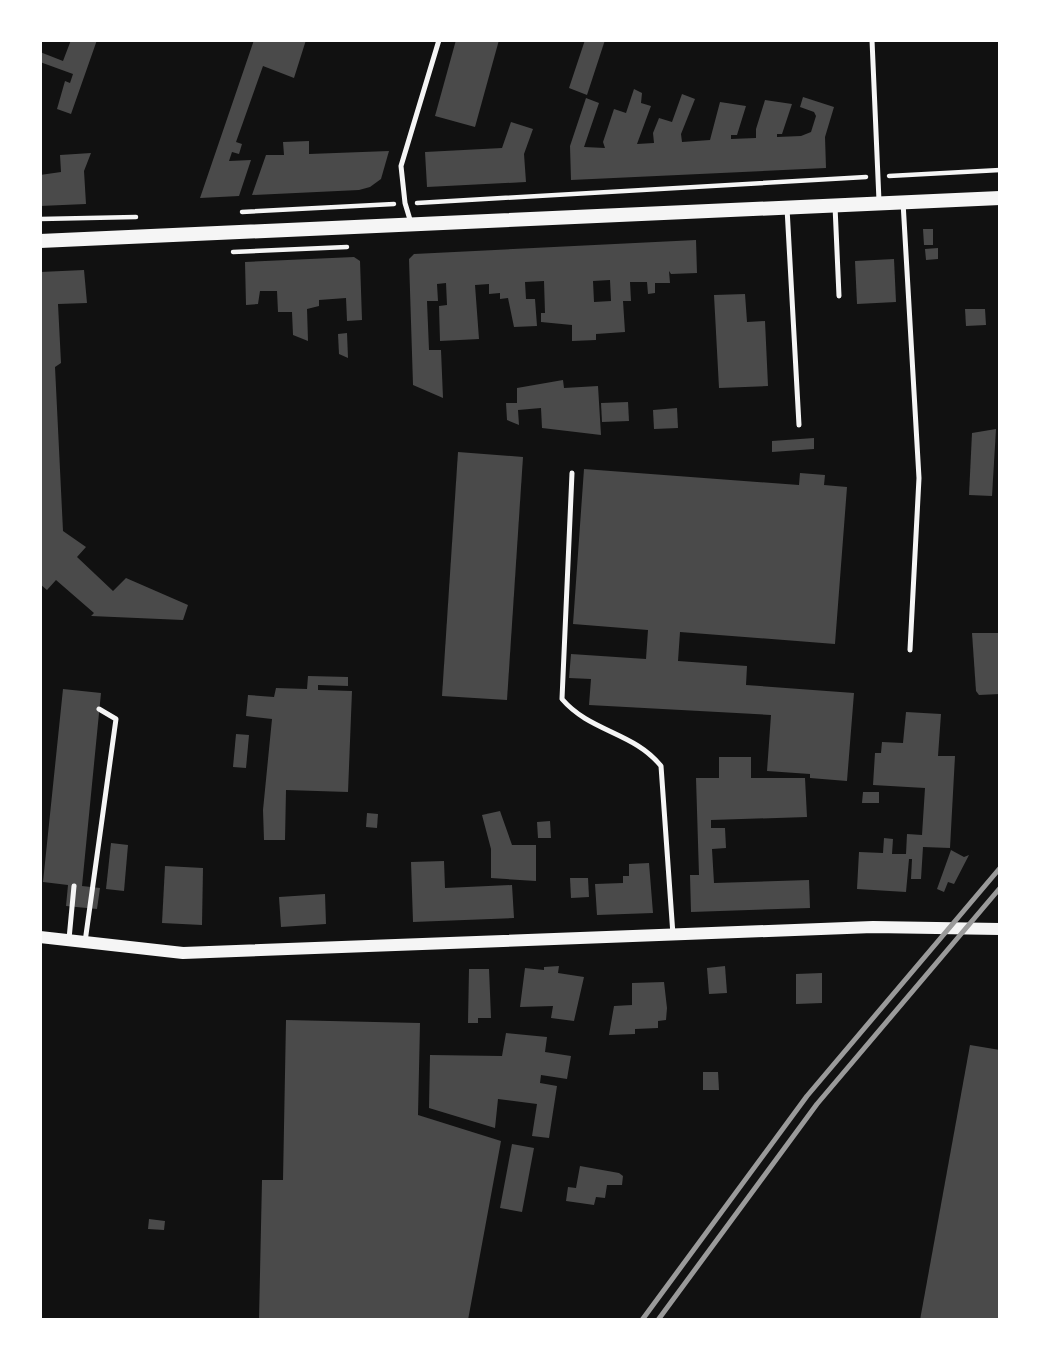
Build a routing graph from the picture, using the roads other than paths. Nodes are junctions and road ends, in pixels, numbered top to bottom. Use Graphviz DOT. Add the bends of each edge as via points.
graph roads {
  1 [pos="439,40"];
  2 [pos="872,40"];
  3 [pos="1000,198"];
  4 [pos="903,202"];
  5 [pos="879,204"];
  6 [pos="835,206"];
  7 [pos="787,208"];
  8 [pos="412,225"];
  9 [pos="40,241"];
  10 [pos="839,296"];
  11 [pos="799,425"];
  12 [pos="572,473"];
  13 [pos="910,650"];
  14 [pos="99,709"];
  15 [pos="74,886"];
  16 [pos="1000,929"];
  17 [pos="673,935"];
  18 [pos="40,937"];
  19 [pos="69,940"];
  20 [pos="85,942"];
  1 -- 8 [label="lane" via="401,166"];
  2 -- 5 [label="lane"];
  3 -- 4 [label="main road"];
  4 -- 5 [label="main road"];
  4 -- 13 [label="lane" via="919,478"];
  5 -- 6 [label="main road"];
  6 -- 7 [label="main road"];
  6 -- 10 [label="lane"];
  7 -- 8 [label="main road"];
  7 -- 11 [label="lane"];
  8 -- 9 [label="main road"];
  12 -- 17 [label="lane" via="562,699 574,713 648,750 661,766"];
  14 -- 20 [label="lane" via="116,719"];
  15 -- 19 [label="lane"];
  16 -- 17 [label="street" via="873,927"];
  17 -- 20 [label="street" via="183,953"];
  18 -- 19 [label="street"];
  19 -- 20 [label="street"];
}
